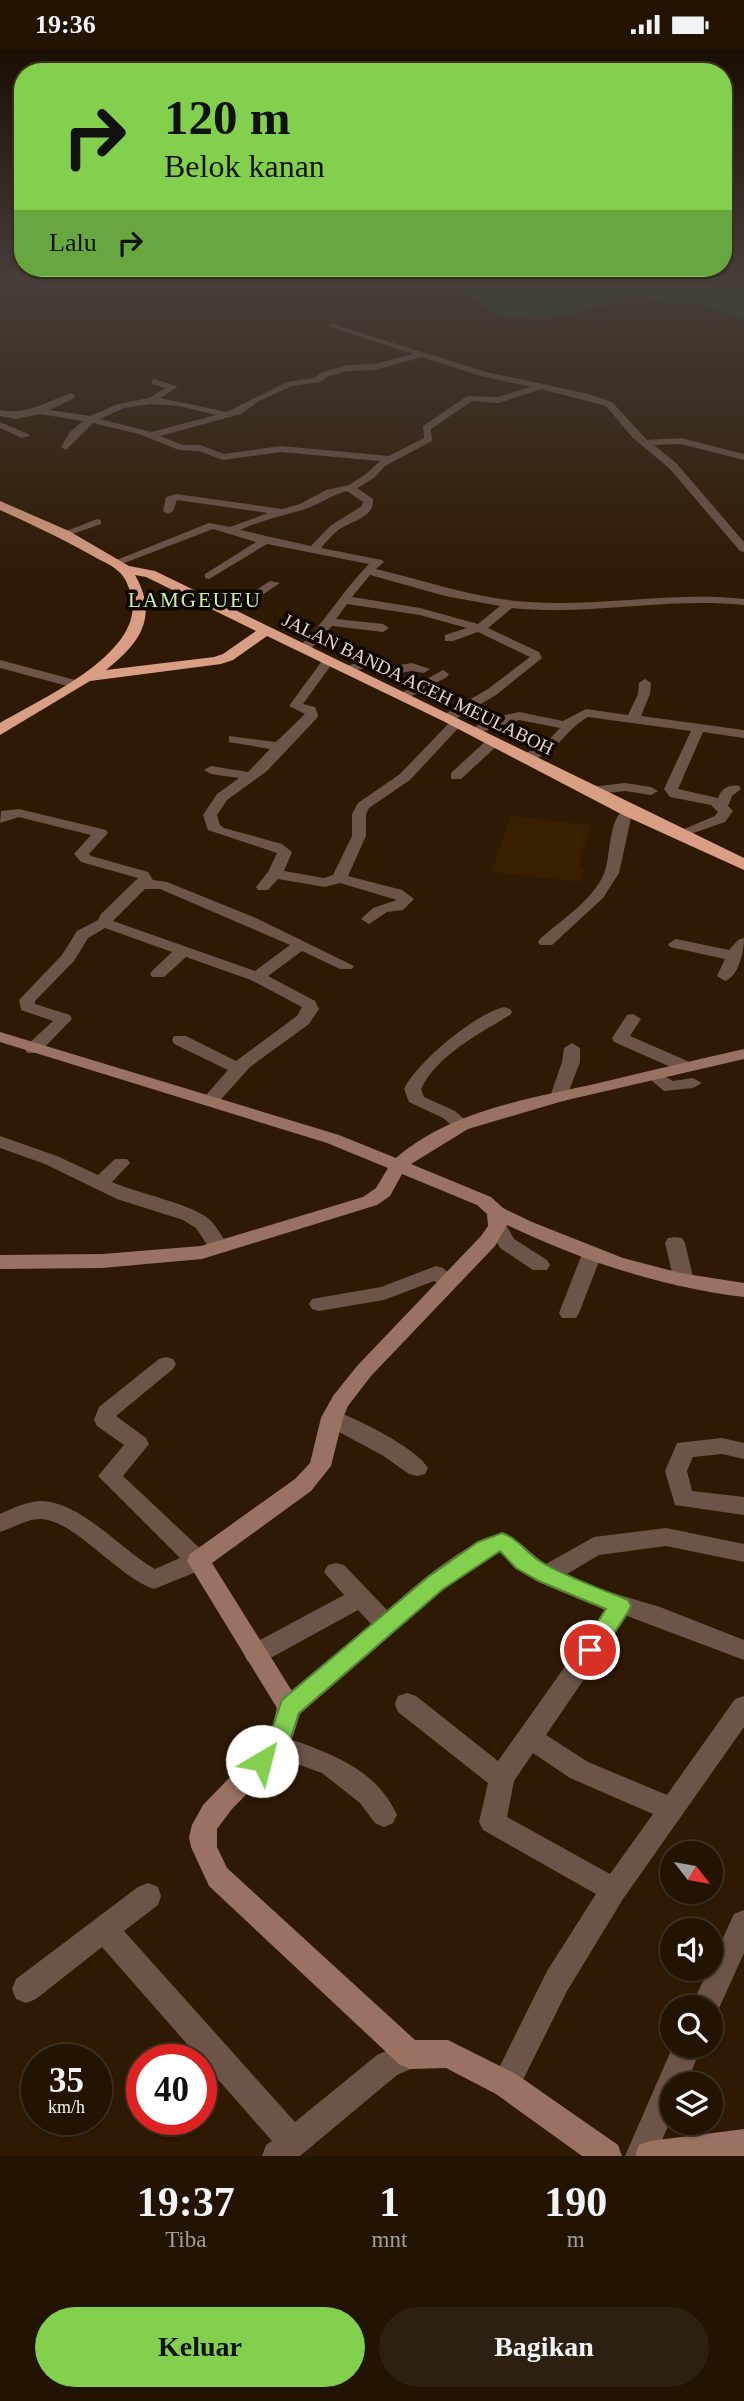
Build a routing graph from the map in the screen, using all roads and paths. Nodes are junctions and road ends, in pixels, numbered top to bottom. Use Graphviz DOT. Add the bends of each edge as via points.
graph roads {
  1 [pos="318,379"];
  2 [pos="502,379"];
  3 [pos="155,382"];
  4 [pos="537,388"];
  5 [pos="71,396"];
  6 [pos="153,399"];
  7 [pos="40,411"];
  8 [pos="0,413"];
  9 [pos="227,415"];
  10 [pos="90,419"];
  11 [pos="0,425"];
  12 [pos="151,435"];
  13 [pos="25,436"];
  14 [pos="644,443"];
  15 [pos="66,447"];
  16 [pos="744,457"];
  17 [pos="393,459"];
  18 [pos="349,488"];
  19 [pos="233,503"];
  20 [pos="0,505"];
  21 [pos="211,510"];
  22 [pos="168,511"];
  23 [pos="282,512"];
  24 [pos="97,522"];
  25 [pos="232,530"];
  26 [pos="64,534"];
  27 [pos="266,540"];
  28 [pos="314,549"];
  29 [pos="744,549"];
  30 [pos="120,566"];
  31 [pos="367,571"];
  32 [pos="209,576"];
  33 [pos="274,583"];
  34 [pos="346,600"];
  35 [pos="744,603"];
  36 [pos="510,604"];
  37 [pos="230,613"];
  38 [pos="330,622"];
  39 [pos="481,627"];
  40 [pos="383,628"];
  41 [pos="265,631"];
  42 [pos="449,638"];
  43 [pos="304,649"];
  44 [pos="328,660"];
  45 [pos="0,664"];
  46 [pos="345,668"];
  47 [pos="424,669"];
  48 [pos="443,674"];
  49 [pos="82,681"];
  50 [pos="645,683"];
  51 [pos="402,697"];
  52 [pos="633,719"];
  53 [pos="453,721"];
  54 [pos="570,724"];
  55 [pos="698,729"];
  56 [pos="0,730"];
  57 [pos="473,731"];
  58 [pos="744,734"];
  59 [pos="234,739"];
  60 [pos="494,741"];
  61 [pos="279,747"];
  62 [pos="527,758"];
  63 [pos="211,769"];
  64 [pos="250,776"];
  65 [pos="456,776"];
  66 [pos="734,789"];
  67 [pos="652,791"];
  68 [pos="590,792"];
  69 [pos="722,805"];
  70 [pos="629,811"];
  71 [pos="0,819"];
  72 [pos="679,834"];
  73 [pos="744,865"];
  74 [pos="275,874"];
  75 [pos="339,879"];
  76 [pos="143,884"];
  77 [pos="263,887"];
  78 [pos="369,919"];
  79 [pos="105,923"];
  80 [pos="546,942"];
  81 [pos="676,944"];
  82 [pos="300,945"];
  83 [pos="739,949"];
  84 [pos="184,950"];
  85 [pos="346,967"];
  86 [pos="158,974"];
  87 [pos="725,976"];
  88 [pos="257,977"];
  89 [pos="504,1012"];
  90 [pos="633,1019"];
  91 [pos="0,1037"];
  92 [pos="180,1040"];
  93 [pos="572,1048"];
  94 [pos="33,1049"];
  95 [pos="744,1054"];
  96 [pos="239,1069"];
  97 [pos="689,1075"];
  98 [pos="559,1097"];
  99 [pos="210,1101"];
  100 [pos="462,1125"];
  101 [pos="0,1142"];
  102 [pos="121,1163"];
  103 [pos="406,1169"];
  104 [pos="99,1184"];
  105 [pos="497,1220"];
  106 [pos="675,1243"];
  107 [pos="219,1247"];
  108 [pos="592,1254"];
  109 [pos="0,1262"];
  110 [pos="540,1265"];
  111 [pos="684,1281"];
  112 [pos="448,1282"];
  113 [pos="744,1290"];
  114 [pos="319,1304"];
  115 [pos="569,1313"];
  116 [pos="166,1364"];
  117 [pos="332,1418"];
  118 [pos="744,1451"];
  119 [pos="417,1468"];
  120 [pos="744,1506"];
  121 [pos="0,1523"];
  122 [pos="744,1553"];
  123 [pos="198,1560"];
  124 [pos="336,1573"];
  125 [pos="546,1575"];
  126 [pos="361,1597"];
  127 [pos="621,1606"];
  128 [pos="387,1625"];
  129 [pos="744,1650"];
  130 [pos="256,1654"];
  131 [pos="407,1704"];
  132 [pos="290,1707"];
  133 [pos="744,1707"];
  134 [pos="530,1738"];
  135 [pos="278,1746"];
  136 [pos="501,1778"];
  137 [pos="671,1809"];
  138 [pos="384,1815"];
  139 [pos="614,1890"];
  140 [pos="148,1896"];
  141 [pos="744,1923"];
  142 [pos="104,1929"];
  143 [pos="26,1989"];
  144 [pos="711,1995"];
  145 [pos="410,2055"];
  146 [pos="683,2058"];
  147 [pos="506,2084"];
  148 [pos="744,2144"];
  149 [pos="285,2149"];
  150 [pos="607,2156"];
  151 [pos="640,2156"];
  152 [pos="650,2156"];
  1 -- 9 [label="street" via="290,384"];
  2 -- 4 [label="street"];
  3 -- 6 [label="street" via="173,387"];
  4 -- 14 [label="street" via="609,404"];
  4 -- 17 [label="street" via="499,400 470,398 426,428 429,439"];
  5 -- 7 [label="street"];
  6 -- 9 [label="street"];
  6 -- 10 [label="street" via="122,405"];
  7 -- 8 [label="street" via="16,416"];
  7 -- 10 [label="street"];
  9 -- 12 [label="street"];
  10 -- 12 [label="street"];
  10 -- 15 [label="street"];
  11 -- 13 [label="street"];
  12 -- 17 [label="street" via="223,457 281,449"];
  14 -- 16 [label="street" via="681,441"];
  14 -- 29 [label="street" via="673,466"];
  17 -- 18 [label="street"];
  18 -- 23 [label="street"];
  18 -- 28 [label="street" via="369,505"];
  19 -- 21 [label="street"];
  19 -- 22 [label="street" via="176,497 170,499"];
  19 -- 23 [label="street"];
  20 -- 26 [label="highway, JALAN BANDA ACEH MEULABOH"];
  23 -- 25 [label="street"];
  24 -- 26 [label="street"];
  25 -- 27 [label="street"];
  25 -- 30 [label="street" via="209,525"];
  26 -- 30 [label="highway, JALAN BANDA ACEH MEULABOH"];
  27 -- 28 [label="street"];
  27 -- 32 [label="street"];
  28 -- 31 [label="street" via="378,562"];
  30 -- 37 [label="highway, JALAN BANDA ACEH MEULABOH" via="150,574"];
  30 -- 49 [label="highway" via="136,583 137,628 120,652"];
  31 -- 34 [label="street"];
  31 -- 36 [label="street"];
  33 -- 37 [label="street"];
  34 -- 38 [label="street"];
  34 -- 39 [label="street" via="399,607"];
  35 -- 36 [label="street" via="703,597 592,605"];
  36 -- 39 [label="street"];
  37 -- 41 [label="highway, JALAN BANDA ACEH MEULABOH"];
  38 -- 40 [label="street"];
  38 -- 43 [label="street"];
  39 -- 42 [label="street"];
  39 -- 53 [label="street" via="514,642 536,659"];
  41 -- 43 [label="highway, JALAN BANDA ACEH MEULABOH"];
  41 -- 49 [label="highway" via="216,661"];
  43 -- 44 [label="highway, JALAN BANDA ACEH MEULABOH"];
  44 -- 46 [label="highway, JALAN BANDA ACEH MEULABOH"];
  44 -- 61 [label="street" via="295,706 312,715"];
  45 -- 49 [label="street"];
  46 -- 47 [label="street" via="368,664 394,670"];
  46 -- 51 [label="highway, JALAN BANDA ACEH MEULABOH"];
  48 -- 51 [label="street"];
  49 -- 56 [label="highway"];
  50 -- 52 [label="street"];
  51 -- 53 [label="highway, JALAN BANDA ACEH MEULABOH"];
  52 -- 54 [label="street" via="584,713"];
  52 -- 55 [label="street"];
  53 -- 57 [label="highway, JALAN BANDA ACEH MEULABOH"];
  53 -- 75 [label="street" via="405,778 363,806 359,836"];
  54 -- 57 [label="street" via="518,714"];
  54 -- 62 [label="street" via="551,746"];
  55 -- 58 [label="street"];
  55 -- 69 [label="street" via="671,789 675,794"];
  57 -- 60 [label="highway, JALAN BANDA ACEH MEULABOH"];
  59 -- 61 [label="street"];
  60 -- 62 [label="highway, JALAN BANDA ACEH MEULABOH"];
  60 -- 65 [label="street"];
  61 -- 64 [label="street"];
  62 -- 68 [label="highway, JALAN BANDA ACEH MEULABOH"];
  63 -- 64 [label="street"];
  64 -- 74 [label="street" via="213,808 213,827 285,852"];
  66 -- 69 [label="street"];
  67 -- 68 [label="street" via="625,787"];
  68 -- 70 [label="highway, JALAN BANDA ACEH MEULABOH"];
  69 -- 72 [label="street" via="726,811 720,819"];
  70 -- 72 [label="highway, JALAN BANDA ACEH MEULABOH"];
  70 -- 80 [label="street" via="612,873 598,895"];
  71 -- 76 [label="street" via="19,813 101,833 81,853 103,866 143,875"];
  72 -- 73 [label="highway, JALAN BANDA ACEH MEULABOH"];
  74 -- 75 [label="street" via="325,883"];
  74 -- 77 [label="street"];
  75 -- 78 [label="street" via="406,899"];
  76 -- 79 [label="street"];
  76 -- 82 [label="street" via="162,885"];
  79 -- 84 [label="street"];
  79 -- 94 [label="street" via="78,936 66,962 27,1000 27,1007 64,1019"];
  81 -- 83 [label="street"];
  82 -- 85 [label="street"];
  82 -- 88 [label="street"];
  83 -- 87 [label="street"];
  84 -- 86 [label="street"];
  84 -- 88 [label="street"];
  88 -- 96 [label="street" via="303,999 311,1009"];
  89 -- 100 [label="street" via="443,1051 413,1084 415,1099 448,1113"];
  90 -- 97 [label="street" via="620,1038"];
  91 -- 94 [label="street"];
  92 -- 96 [label="street"];
  93 -- 98 [label="street"];
  94 -- 99 [label="street"];
  95 -- 97 [label="street"];
  96 -- 99 [label="street"];
  97 -- 98 [label="street" via="656,1077"];
  98 -- 100 [label="street"];
  99 -- 103 [label="street" via="333,1139"];
  100 -- 103 [label="street" via="437,1137"];
  101 -- 104 [label="street"];
  102 -- 104 [label="street"];
  103 -- 105 [label="street" via="484,1201"];
  103 -- 107 [label="street" via="370,1201"];
  104 -- 107 [label="street" via="190,1216 204,1224"];
  105 -- 108 [label="street"];
  105 -- 110 [label="street" via="507,1243"];
  105 -- 112 [label="street"];
  106 -- 111 [label="street"];
  107 -- 109 [label="street" via="173,1257"];
  108 -- 111 [label="street"];
  108 -- 115 [label="street"];
  111 -- 113 [label="street"];
  112 -- 114 [label="street" via="436,1273 384,1293"];
  112 -- 117 [label="street" via="364,1371"];
  116 -- 123 [label="street" via="106,1413 105,1420 138,1444 108,1476"];
  117 -- 119 [label="street"];
  117 -- 123 [label="street" via="320,1466 303,1485"];
  118 -- 120 [label="street" via="722,1446 685,1449 676,1471 683,1499"];
  121 -- 123 [label="street" via="46,1510 154,1580"];
  122 -- 125 [label="street" via="666,1537 594,1546"];
  123 -- 130 [label="street"];
  124 -- 126 [label="street"];
  125 -- 127 [label="street"];
  125 -- 128 [label="street" via="502,1542 435,1583"];
  126 -- 128 [label="street"];
  126 -- 130 [label="street"];
  127 -- 129 [label="street" via="652,1613"];
  127 -- 134 [label="street"];
  128 -- 132 [label="street"];
  130 -- 132 [label="street"];
  131 -- 136 [label="street"];
  132 -- 135 [label="street"];
  133 -- 137 [label="street"];
  134 -- 136 [label="street"];
  134 -- 137 [label="street" via="579,1770"];
  135 -- 138 [label="street" via="331,1765 369,1795"];
  135 -- 145 [label="street" via="211,1816 202,1836 205,1849 218,1877"];
  136 -- 139 [label="street" via="492,1822"];
  137 -- 139 [label="street"];
  139 -- 147 [label="street" via="557,1981"];
  140 -- 142 [label="street"];
  141 -- 144 [label="street"];
  142 -- 143 [label="street"];
  142 -- 149 [label="street"];
  145 -- 147 [label="street" via="448,2054"];
  145 -- 149 [label="street" via="387,2065"];
  146 -- 151 [label="street"];
  147 -- 150 [label="street"];
  148 -- 152 [label="street"];
}
